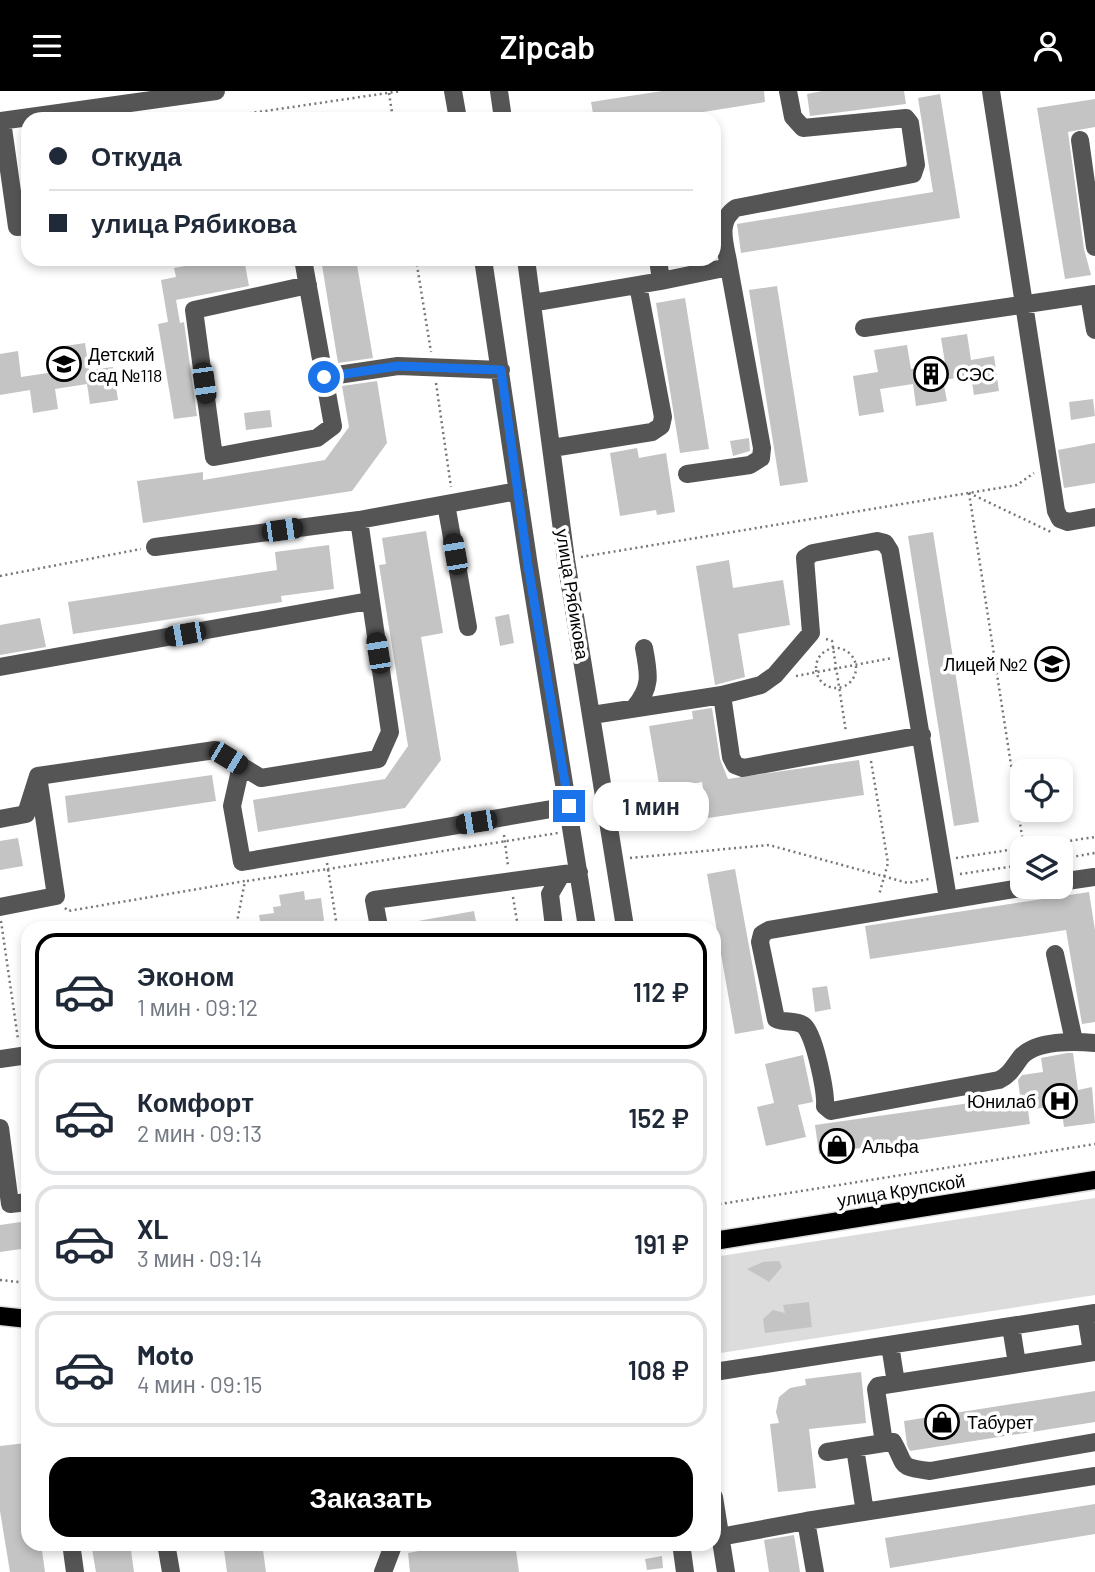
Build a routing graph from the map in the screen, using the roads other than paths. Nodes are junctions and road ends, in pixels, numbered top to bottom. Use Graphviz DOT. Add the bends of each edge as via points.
graph roads {
  1 [pos="216,91"];
  2 [pos="453,91"];
  3 [pos="499,91"];
  4 [pos="788,91"];
  5 [pos="991,91"];
  6 [pos="66,112"];
  7 [pos="457,112"];
  8 [pos="502,112"];
  9 [pos="21,118"];
  10 [pos="1,121"];
  11 [pos="1080,140"];
  12 [pos="21,227"];
  13 [pos="1095,247"];
  14 [pos="304,266"];
  15 [pos="484,266"];
  16 [pos="527,266"];
  17 [pos="659,266"];
  18 [pos="729,267"];
  19 [pos="662,281"];
  20 [pos="308,285"];
  21 [pos="638,285"];
  22 [pos="1092,294"];
  23 [pos="533,303"];
  24 [pos="1023,305"];
  25 [pos="864,328"];
  26 [pos="1095,330"];
  27 [pos="501,370"];
  28 [pos="324,377"];
  29 [pos="552,448"];
  30 [pos="687,474"];
  31 [pos="518,491"];
  32 [pos="446,504"];
  33 [pos="1095,517"];
  34 [pos="359,520"];
  35 [pos="155,547"];
  36 [pos="369,601"];
  37 [pos="468,627"];
  38 [pos="645,648"];
  39 [pos="0,667"];
  40 [pos="722,695"];
  41 [pos="634,708"];
  42 [pos="592,715"];
  43 [pos="922,735"];
  44 [pos="241,766"];
  45 [pos="37,776"];
  46 [pos="569,806"];
  47 [pos="0,819"];
  48 [pos="570,873"];
  49 [pos="1094,877"];
  50 [pos="1073,880"];
  51 [pos="1010,889"];
  52 [pos="947,899"];
  53 [pos="0,907"];
  54 [pos="378,921"];
  55 [pos="554,921"];
  56 [pos="585,921"];
  57 [pos="624,921"];
  58 [pos="1055,954"];
  59 [pos="1074,1041"];
  60 [pos="1095,1043"];
  61 [pos="21,1056"];
  62 [pos="0,1059"];
  63 [pos="0,1128"];
  64 [pos="1095,1180"];
  65 [pos="21,1203"];
  66 [pos="721,1240"];
  67 [pos="1091,1314"];
  68 [pos="0,1315"];
  69 [pos="21,1318"];
  70 [pos="1011,1326"];
  71 [pos="890,1345"];
  72 [pos="1094,1352"];
  73 [pos="1017,1364"];
  74 [pos="721,1371"];
  75 [pos="896,1383"];
  76 [pos="1095,1441"];
  77 [pos="884,1443"];
  78 [pos="855,1448"];
  79 [pos="827,1452"];
  80 [pos="1095,1476"];
  81 [pos="864,1506"];
  82 [pos="806,1521"];
  83 [pos="721,1538"];
  84 [pos="721,1544"];
  85 [pos="72,1551"];
  86 [pos="167,1551"];
  87 [pos="391,1551"];
  88 [pos="682,1551"];
  89 [pos="75,1572"];
  90 [pos="171,1572"];
  91 [pos="383,1572"];
  92 [pos="685,1572"];
  93 [pos="726,1572"];
  94 [pos="815,1572"];
  1 -- 6 [label="street"];
  2 -- 7 [label="street"];
  3 -- 8 [label="street"];
  4 -- 18 [label="street" via="793,117 803,128 906,117 914,174 736,208 723,224"];
  5 -- 24 [label="street"];
  9 -- 10 [label="street"];
  10 -- 12 [label="street" via="16,227"];
  11 -- 13 [label="street"];
  14 -- 20 [label="street"];
  15 -- 27 [label="street"];
  16 -- 23 [label="street, улица Рябикова"];
  17 -- 19 [label="street"];
  18 -- 19 [label="street"];
  18 -- 30 [label="street" via="761,459 750,465"];
  19 -- 21 [label="street"];
  20 -- 28 [label="street"];
  20 -- 28 [label="street" via="194,310 215,457 317,438 333,426"];
  21 -- 23 [label="street"];
  21 -- 29 [label="street" via="661,426 652,432"];
  22 -- 24 [label="street"];
  22 -- 26 [label="street"];
  23 -- 29 [label="street, улица Рябикова"];
  24 -- 25 [label="street"];
  24 -- 33 [label="street" via="1056,511 1062,520"];
  27 -- 28 [label="street" via="398,366"];
  27 -- 31 [label="street"];
  29 -- 42 [label="street, улица Рябикова"];
  31 -- 32 [label="street"];
  31 -- 46 [label="street"];
  32 -- 34 [label="street"];
  32 -- 37 [label="street"];
  34 -- 35 [label="street"];
  34 -- 36 [label="street"];
  36 -- 39 [label="street"];
  36 -- 44 [label="street" via="390,732 378,759 261,778"];
  38 -- 41 [label="street" via="650,681"];
  40 -- 41 [label="street"];
  40 -- 43 [label="street" via="735,765 743,768"];
  40 -- 43 [label="street" via="768,681 811,633 805,558 885,543"];
  41 -- 42 [label="street"];
  42 -- 57 [label="street, улица Рябикова"];
  43 -- 52 [label="street"];
  44 -- 45 [label="street" via="215,750"];
  44 -- 46 [label="street" via="232,806 242,862"];
  45 -- 47 [label="street" via="26,814"];
  45 -- 53 [label="street" via="56,896"];
  46 -- 48 [label="street"];
  48 -- 54 [label="street" via="374,900"];
  48 -- 55 [label="street" via="550,894"];
  48 -- 56 [label="street"];
  49 -- 50 [label="street"];
  51 -- 52 [label="street"];
  52 -- 59 [label="street" via="762,934 774,1014 780,1022 799,1023 809,1031 827,1109 999,1080 1027,1052"];
  58 -- 59 [label="street"];
  59 -- 60 [label="street"];
  61 -- 62 [label="street"];
  63 -- 65 [label="street" via="10,1204"];
  64 -- 66 [label="main road, улица Крупской"];
  67 -- 70 [label="street"];
  67 -- 72 [label="street"];
  68 -- 69 [label="main road"];
  70 -- 71 [label="street"];
  70 -- 73 [label="street"];
  71 -- 74 [label="street"];
  71 -- 75 [label="street"];
  72 -- 73 [label="street"];
  73 -- 75 [label="street"];
  75 -- 77 [label="street" via="876,1389"];
  76 -- 77 [label="street" via="930,1471 911,1469 898,1459 893,1443"];
  77 -- 78 [label="street"];
  78 -- 79 [label="street"];
  78 -- 81 [label="street"];
  80 -- 82 [label="street"];
  82 -- 83 [label="street"];
  82 -- 94 [label="street"];
  84 -- 93 [label="street"];
  85 -- 89 [label="street"];
  86 -- 90 [label="street"];
  87 -- 91 [label="street"];
  88 -- 92 [label="street"];
}
